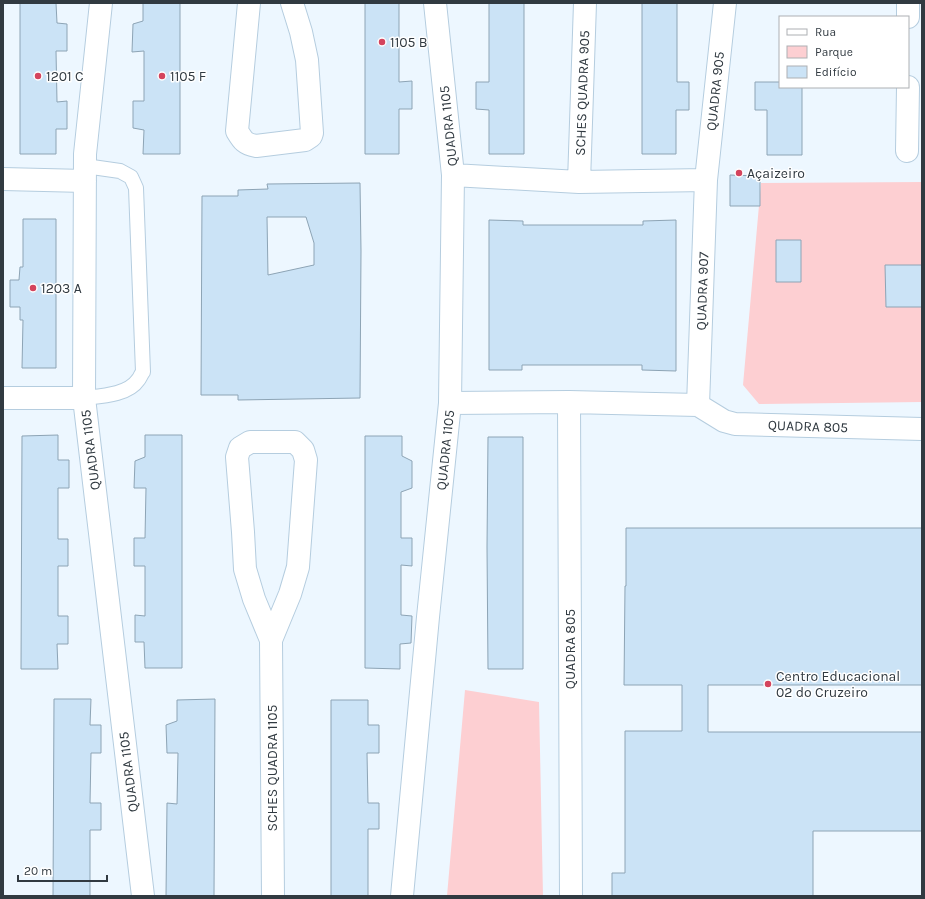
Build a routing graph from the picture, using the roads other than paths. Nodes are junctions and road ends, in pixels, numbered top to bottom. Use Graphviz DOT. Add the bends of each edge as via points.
graph roads {
  1 [pos="102,3"];
  2 [pos="249,3"];
  3 [pos="292,3"];
  4 [pos="436,3"];
  5 [pos="585,3"];
  6 [pos="724,3"];
  7 [pos="908,3"];
  8 [pos="908,16"];
  9 [pos="908,88"];
  10 [pos="907,151"];
  11 [pos="85,173"];
  12 [pos="454,175"];
  13 [pos="3,180"];
  14 [pos="706,180"];
  15 [pos="579,182"];
  16 [pos="3,398"];
  17 [pos="84,398"];
  18 [pos="569,402"];
  19 [pos="450,403"];
  20 [pos="698,405"];
  21 [pos="922,429"];
  22 [pos="271,640"];
  23 [pos="143,896"];
  24 [pos="273,896"];
  25 [pos="402,896"];
  26 [pos="571,896"];
  1 -- 11 [label="street, QUADRA 1105" via="84,154"];
  2 -- 3 [label="street" via="237,131 244,142 256,146 305,140 312,134 307,60"];
  4 -- 12 [label="street, QUADRA 1105"];
  5 -- 15 [label="street, SCHES QUADRA 905"];
  6 -- 14 [label="street, QUADRA 905"];
  7 -- 8 [label="street"];
  9 -- 10 [label="street"];
  11 -- 13 [label="street"];
  11 -- 17 [label="street, QUADRA 1105"];
  11 -- 17 [label="lane" via="120,171 131,176 136,188 143,372 132,387 120,392"];
  12 -- 15 [label="street"];
  12 -- 19 [label="street, QUADRA 1105"];
  14 -- 15 [label="street"];
  14 -- 20 [label="street, QUADRA 907"];
  16 -- 17 [label="street"];
  17 -- 23 [label="street, QUADRA 1105"];
  18 -- 19 [label="street"];
  18 -- 20 [label="street"];
  18 -- 26 [label="street, QUADRA 805"];
  19 -- 25 [label="street, QUADRA 1105"];
  20 -- 21 [label="street, QUADRA 805" via="724,421 735,424"];
  22 -- 22 [label="street, SCHES QUADRA 1105" via="298,567 306,460 303,450 295,442 250,442 240,448 237,457 245,569"];
  22 -- 24 [label="street, SCHES QUADRA 1105"];
}
